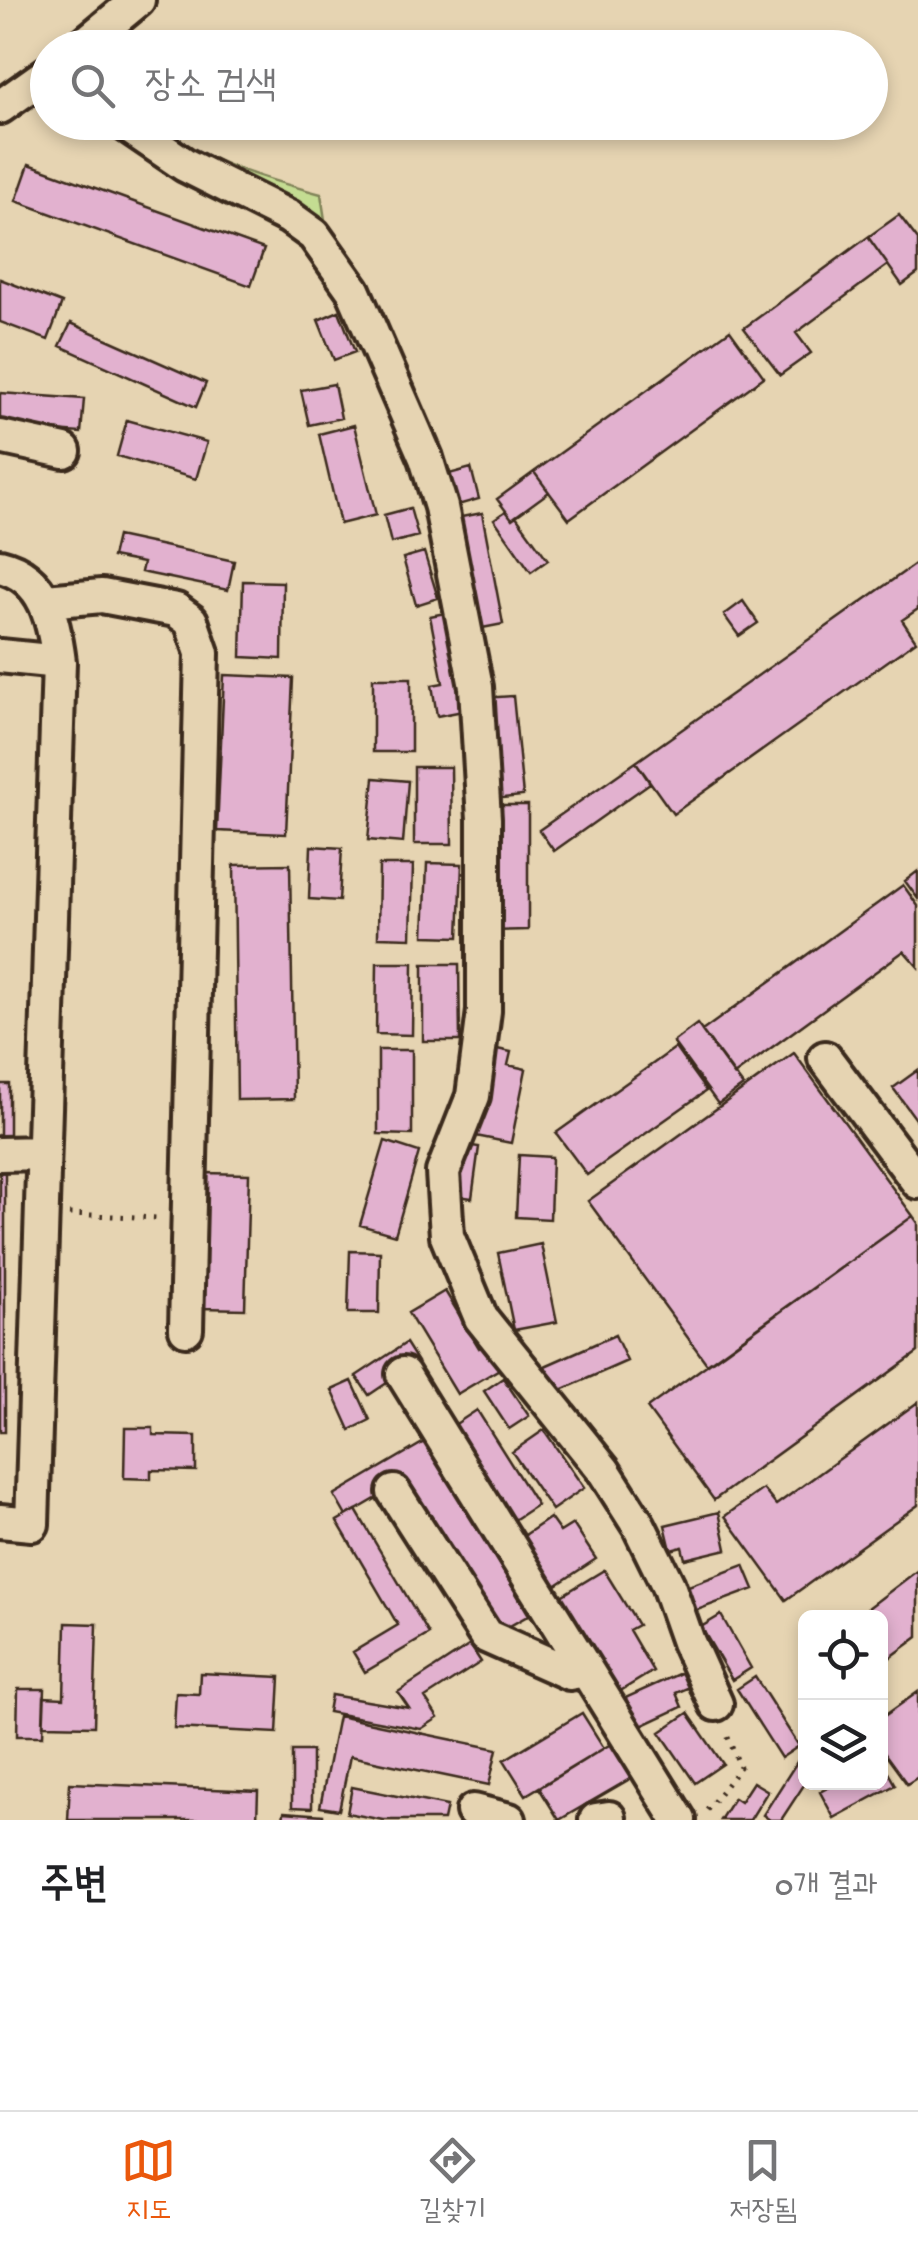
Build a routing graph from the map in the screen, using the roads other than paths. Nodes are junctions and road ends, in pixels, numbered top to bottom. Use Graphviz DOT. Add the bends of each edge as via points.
graph roads {
  1 [pos="138,0"];
  2 [pos="102,30"];
  3 [pos="30,86"];
  4 [pos="0,107"];
  5 [pos="148,140"];
  6 [pos="0,437"];
  7 [pos="64,451"];
  8 [pos="0,566"];
  9 [pos="46,600"];
  10 [pos="0,656"];
  11 [pos="59,662"];
  12 [pos="825,1058"];
  13 [pos="44,1153"];
  14 [pos="0,1154"];
  15 [pos="918,1182"];
  16 [pos="186,1329"];
  17 [pos="403,1374"];
  18 [pos="394,1492"];
  19 [pos="0,1521"];
  20 [pos="586,1670"];
  21 [pos="716,1704"];
  22 [pos="473,1811"];
  23 [pos="509,1820"];
  24 [pos="596,1820"];
  25 [pos="608,1820"];
  26 [pos="679,1820"];
  1 -- 2 [label="street"];
  3 -- 4 [label="street"];
  5 -- 21 [label="street" via="314,234 353,290 426,458 476,687 484,819 484,1011 473,1096 443,1172 447,1236 482,1318 604,1470 639,1526"];
  6 -- 7 [label="street"];
  8 -- 9 [label="street"];
  9 -- 11 [label="street"];
  9 -- 16 [label="street" via="102,596 176,610 192,621 202,653"];
  10 -- 11 [label="street"];
  11 -- 13 [label="street"];
  12 -- 15 [label="street"];
  13 -- 14 [label="street"];
  13 -- 19 [label="street" via="32,1524"];
  17 -- 20 [label="street"];
  18 -- 20 [label="street" via="486,1636 569,1672"];
  20 -- 26 [label="street"];
  22 -- 23 [label="street"];
  24 -- 25 [label="street"];
}
